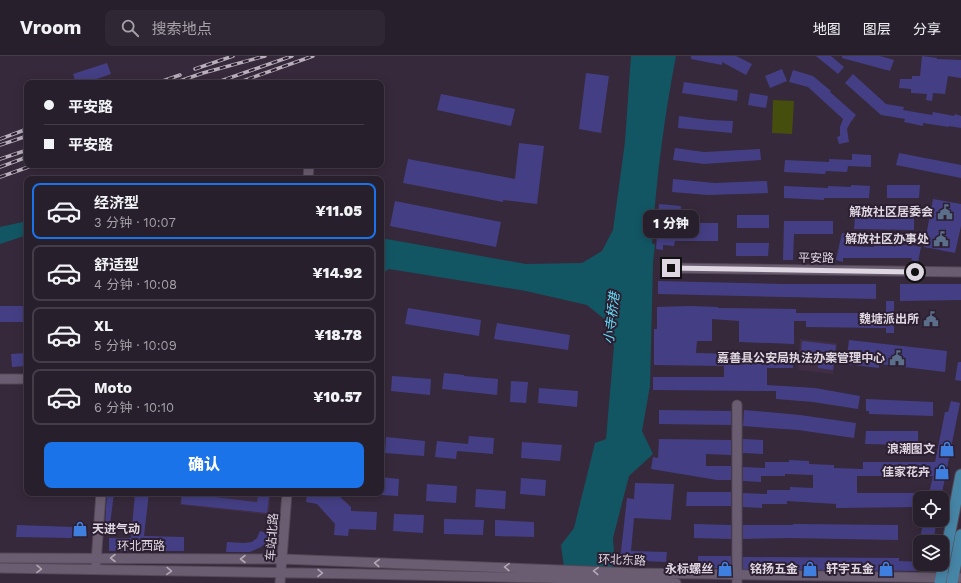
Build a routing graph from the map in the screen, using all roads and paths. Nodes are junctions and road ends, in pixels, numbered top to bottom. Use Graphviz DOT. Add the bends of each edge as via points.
graph roads {
  1 [pos="671,268"];
  2 [pos="961,272"];
  3 [pos="0,379"];
  4 [pos="24,379"];
  5 [pos="737,405"];
  6 [pos="961,475"];
  7 [pos="102,496"];
  8 [pos="287,496"];
  9 [pos="961,535"];
  10 [pos="0,558"];
  11 [pos="96,558"];
  12 [pos="282,559"];
  13 [pos="0,568"];
  14 [pos="96,570"];
  15 [pos="282,573"];
  16 [pos="636,578"];
  17 [pos="737,579"];
  18 [pos="955,580"];
  19 [pos="940,581"];
  20 [pos="280,583"];
  21 [pos="676,583"];
  1 -- 2 [label="street, 平安路"];
  3 -- 4 [label="street"];
  5 -- 17 [label="street"];
  6 -- 19 [label="main road"];
  7 -- 11 [label="street"];
  8 -- 12 [label="street, 车站北路"];
  9 -- 18 [label="main road"];
  10 -- 11 [label="street, 环北西路"];
  12 -- 11 [label="street, 环北西路, one-way"];
  11 -- 14 [label="street"];
  12 -- 15 [label="street, 车站北路"];
  16 -- 12 [label="street, 环北东路, one-way" via="546,569"];
  13 -- 14 [label="street, 环北西路, one-way"];
  14 -- 15 [label="street, 环北西路, one-way"];
  15 -- 16 [label="street, 环北东路, one-way"];
  15 -- 20 [label="street, 车站北路"];
  16 -- 17 [label="street, 环北东路"];
  16 -- 21 [label="street, 环北东路"];
  17 -- 19 [label="street, 环北东路"];
  18 -- 19 [label="street, 环北东路"];
}
